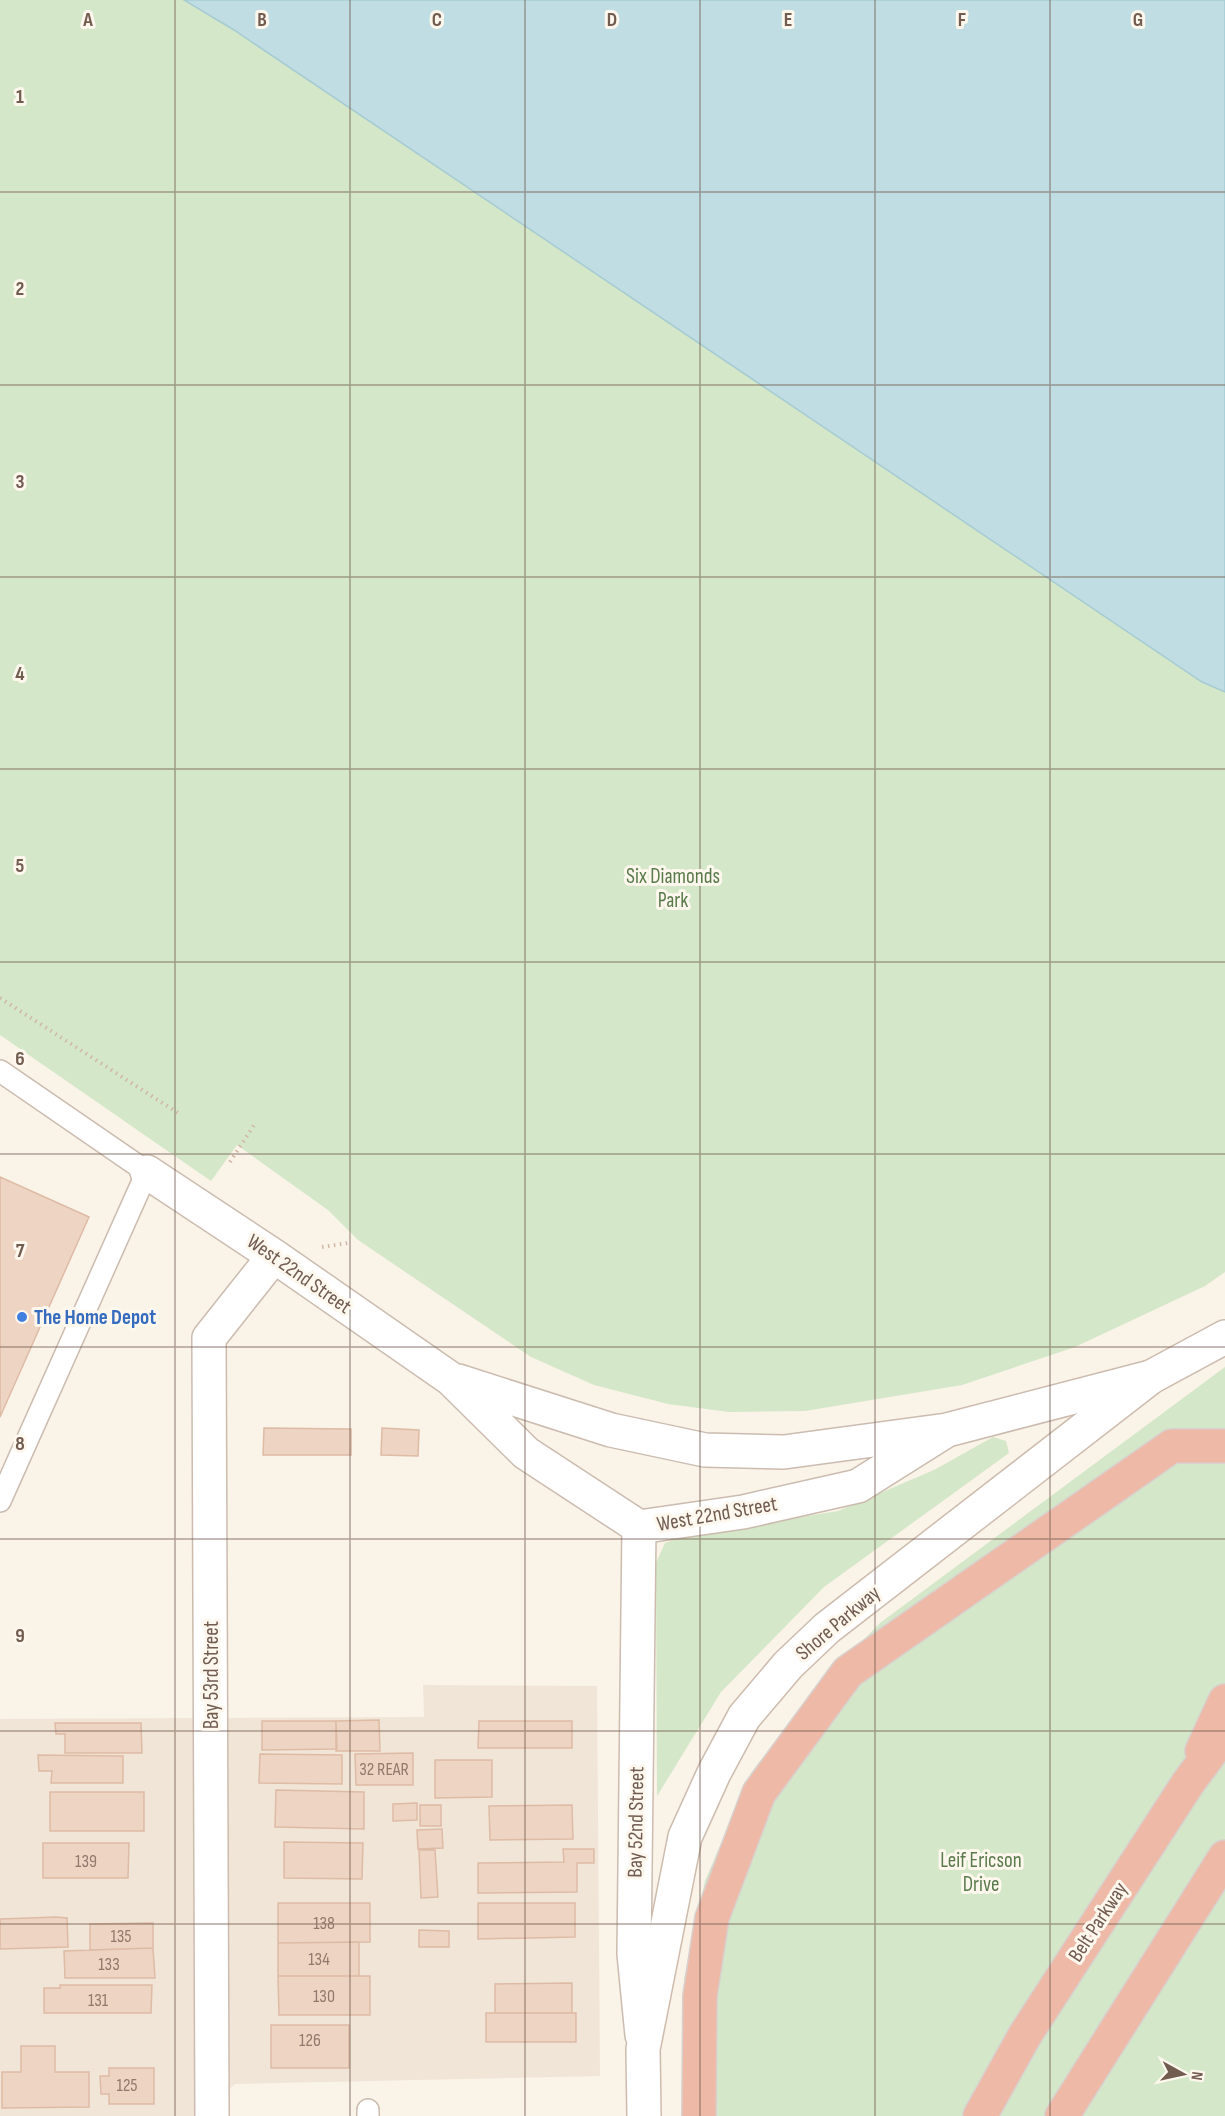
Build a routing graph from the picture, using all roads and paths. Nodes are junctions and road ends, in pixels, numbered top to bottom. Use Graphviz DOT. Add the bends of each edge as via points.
graph roads {
  1 [pos="0,998"];
  2 [pos="0,1071"];
  3 [pos="178,1113"];
  4 [pos="254,1125"];
  5 [pos="230,1162"];
  6 [pos="147,1172"];
  7 [pos="274,1256"];
  8 [pos="1225,1336"];
  9 [pos="1151,1377"];
  10 [pos="451,1379"];
  11 [pos="947,1430"];
  12 [pos="1225,1446"];
  13 [pos="0,1501"];
  14 [pos="639,1527"];
  15 [pos="1225,1701"];
  16 [pos="1225,1733"];
  17 [pos="1188,1783"];
  18 [pos="1225,1857"];
  19 [pos="1225,1894"];
  20 [pos="1130,2004"];
  21 [pos="643,2049"];
  22 [pos="212,2116"];
  23 [pos="644,2116"];
  24 [pos="699,2116"];
  25 [pos="980,2116"];
  26 [pos="1062,2116"];
  1 -- 3 [label="path"];
  2 -- 6 [label="lane"];
  4 -- 5 [label="path"];
  6 -- 7 [label="street, West 22nd Street"];
  6 -- 13 [label="lane"];
  7 -- 10 [label="street, West 22nd Street"];
  7 -- 22 [label="street, Bay 53rd Street" via="209,1338"];
  8 -- 9 [label="street, Shore Parkway"];
  9 -- 11 [label="street, West 22nd Street"];
  9 -- 21 [label="street, Shore Parkway" via="828,1628 788,1665 744,1717 685,1837"];
  10 -- 11 [label="street, West 22nd Street" via="611,1430 705,1450 784,1452"];
  10 -- 14 [label="street, West 22nd Street" via="526,1453"];
  11 -- 14 [label="street, West 22nd Street" via="858,1486 743,1512"];
  12 -- 24 [label="highway" via="1172,1446 848,1672 759,1793 712,1918 700,1996"];
  14 -- 21 [label="street, Bay 52nd Street" via="634,1954"];
  15 -- 17 [label="highway"];
  16 -- 17 [label="highway, Belt Parkway"];
  17 -- 25 [label="highway, Belt Parkway" via="1025,2035"];
  18 -- 20 [label="highway"];
  19 -- 20 [label="highway"];
  20 -- 26 [label="highway"];
  21 -- 23 [label="street, Bay 52nd Street"];
}
